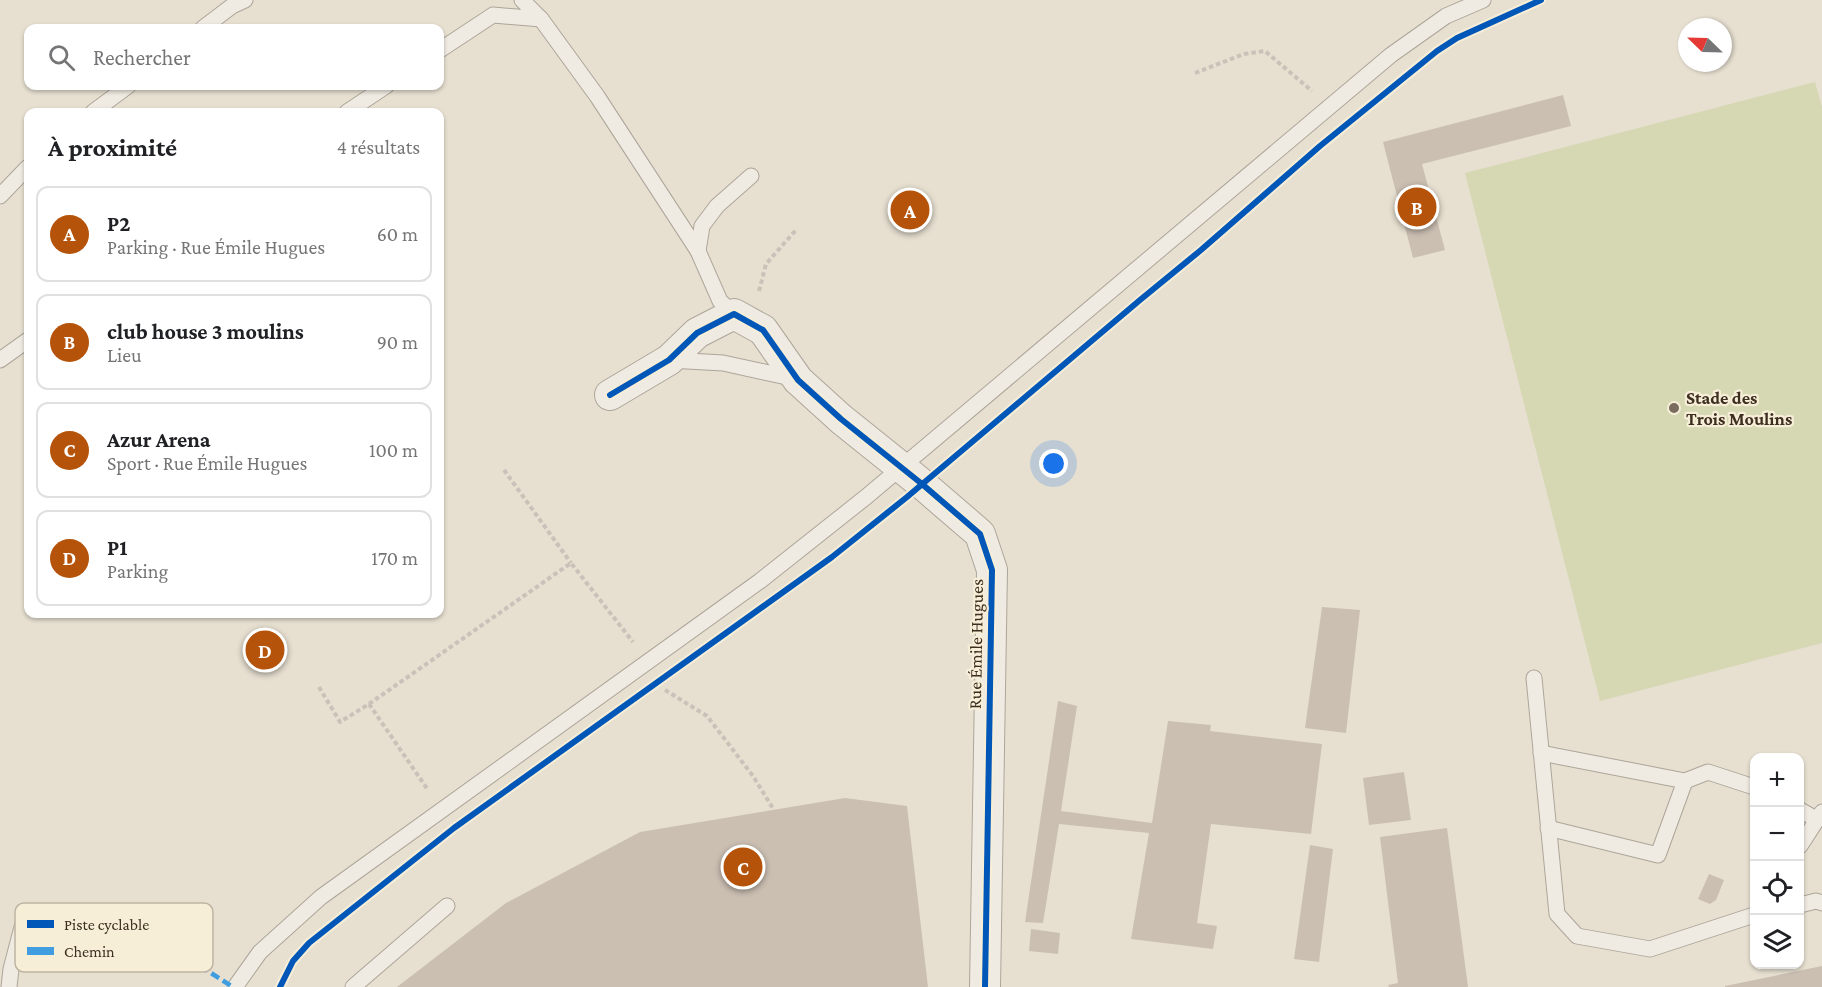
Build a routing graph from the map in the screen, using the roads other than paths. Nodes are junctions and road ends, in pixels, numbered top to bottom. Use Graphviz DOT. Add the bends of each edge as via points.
graph roads {
  1 [pos="245,0"];
  2 [pos="522,0"];
  3 [pos="1483,0"];
  4 [pos="541,19"];
  5 [pos="208,24"];
  6 [pos="444,47"];
  7 [pos="123,90"];
  8 [pos="380,90"];
  9 [pos="99,108"];
  10 [pos="354,108"];
  11 [pos="24,171"];
  12 [pos="751,176"];
  13 [pos="0,196"];
  14 [pos="698,251"];
  15 [pos="734,314"];
  16 [pos="24,343"];
  17 [pos="0,360"];
  18 [pos="669,360"];
  19 [pos="798,380"];
  20 [pos="610,395"];
  21 [pos="902,468"];
  22 [pos="1534,678"];
  23 [pos="1541,753"];
  24 [pos="1685,781"];
  25 [pos="1750,785"];
  26 [pos="1804,811"];
  27 [pos="1819,815"];
  28 [pos="1548,828"];
  29 [pos="1804,839"];
  30 [pos="1822,903"];
  31 [pos="1804,904"];
  32 [pos="447,906"];
  33 [pos="1750,917"];
  34 [pos="15,954"];
  35 [pos="9,987"];
  36 [pos="235,987"];
  37 [pos="353,987"];
  38 [pos="985,987"];
  1 -- 5 [label="lane"];
  2 -- 4 [label="lane"];
  3 -- 21 [label="lane" via="1446,16 1391,55"];
  4 -- 6 [label="lane" via="492,15"];
  4 -- 14 [label="lane" via="597,96"];
  7 -- 9 [label="lane"];
  8 -- 10 [label="lane"];
  11 -- 13 [label="lane"];
  12 -- 14 [label="lane" via="717,206 702,226"];
  14 -- 15 [label="lane" via="720,301"];
  15 -- 18 [label="street" via="697,333"];
  15 -- 19 [label="street, Rue Émile Hugues" via="763,330"];
  16 -- 17 [label="lane"];
  18 -- 19 [label="lane" via="723,363"];
  18 -- 20 [label="street"];
  19 -- 21 [label="street, Rue Émile Hugues"];
  21 -- 36 [label="lane" via="760,581 321,897 260,952"];
  21 -- 38 [label="street, Rue Émile Hugues" via="981,534 992,570"];
  22 -- 23 [label="lane"];
  23 -- 24 [label="lane"];
  23 -- 28 [label="lane"];
  24 -- 25 [label="lane" via="1708,772"];
  24 -- 28 [label="lane" via="1658,855"];
  26 -- 27 [label="lane"];
  27 -- 29 [label="lane"];
  28 -- 33 [label="lane" via="1557,914 1577,936 1650,949"];
  30 -- 31 [label="lane"];
  32 -- 37 [label="lane"];
  34 -- 35 [label="lane"];
}
